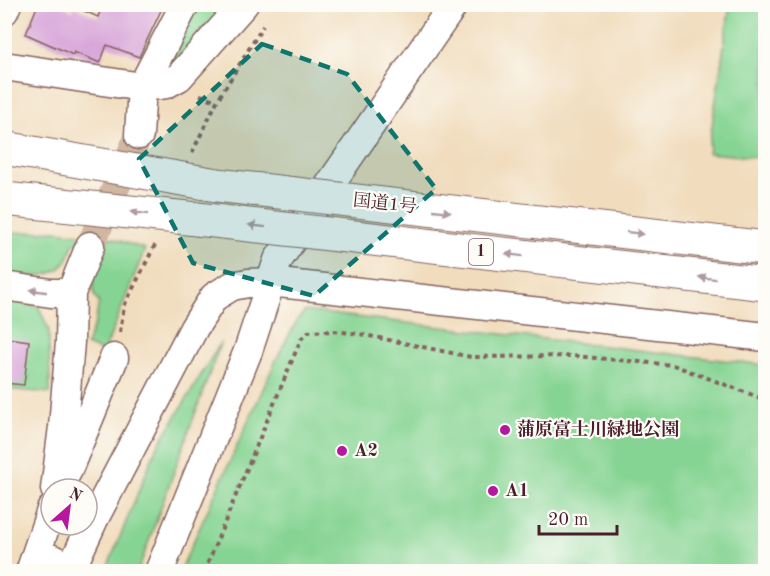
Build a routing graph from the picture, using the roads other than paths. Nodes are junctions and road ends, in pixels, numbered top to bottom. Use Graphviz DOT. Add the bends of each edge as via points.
graph roads {
  1 [pos="7,4"];
  2 [pos="185,4"];
  3 [pos="454,4"];
  4 [pos="4,11"];
  5 [pos="255,13"];
  6 [pos="4,66"];
  7 [pos="189,86"];
  8 [pos="142,87"];
  9 [pos="4,148"];
  10 [pos="4,161"];
  11 [pos="217,185"];
  12 [pos="4,199"];
  13 [pos="63,205"];
  14 [pos="4,208"];
  15 [pos="90,246"];
  16 [pos="765,248"];
  17 [pos="270,282"];
  18 [pos="765,284"];
  19 [pos="4,286"];
  20 [pos="71,293"];
  21 [pos="765,337"];
  22 [pos="114,358"];
  23 [pos="58,477"];
  24 [pos="62,477"];
  25 [pos="42,537"];
  26 [pos="34,562"];
  27 [pos="159,572"];
  1 -- 4 [label="street"];
  2 -- 8 [label="street"];
  3 -- 17 [label="street" via="278,260"];
  5 -- 7 [label="street"];
  6 -- 8 [label="street"];
  7 -- 8 [label="street"];
  7 -- 8 [label="street" via="174,89 139,135"];
  9 -- 11 [label="highway"];
  10 -- 11 [label="highway, 国道1号 / 1"];
  11 -- 16 [label="highway, 国道1号 / 1, one-way, bridge"];
  12 -- 13 [label="highway, 国道1号 / 1"];
  13 -- 14 [label="highway"];
  18 -- 13 [label="highway, 国道1号 / 1, one-way, bridge"];
  15 -- 20 [label="street"];
  17 -- 21 [label="street"];
  17 -- 26 [label="street" via="232,286 214,297 194,328 72,567"];
  17 -- 27 [label="street" via="248,351"];
  20 -- 19 [label="street, one-way"];
  20 -- 23 [label="street"];
  22 -- 24 [label="street"];
  25 -- 26 [label="street"];
}
